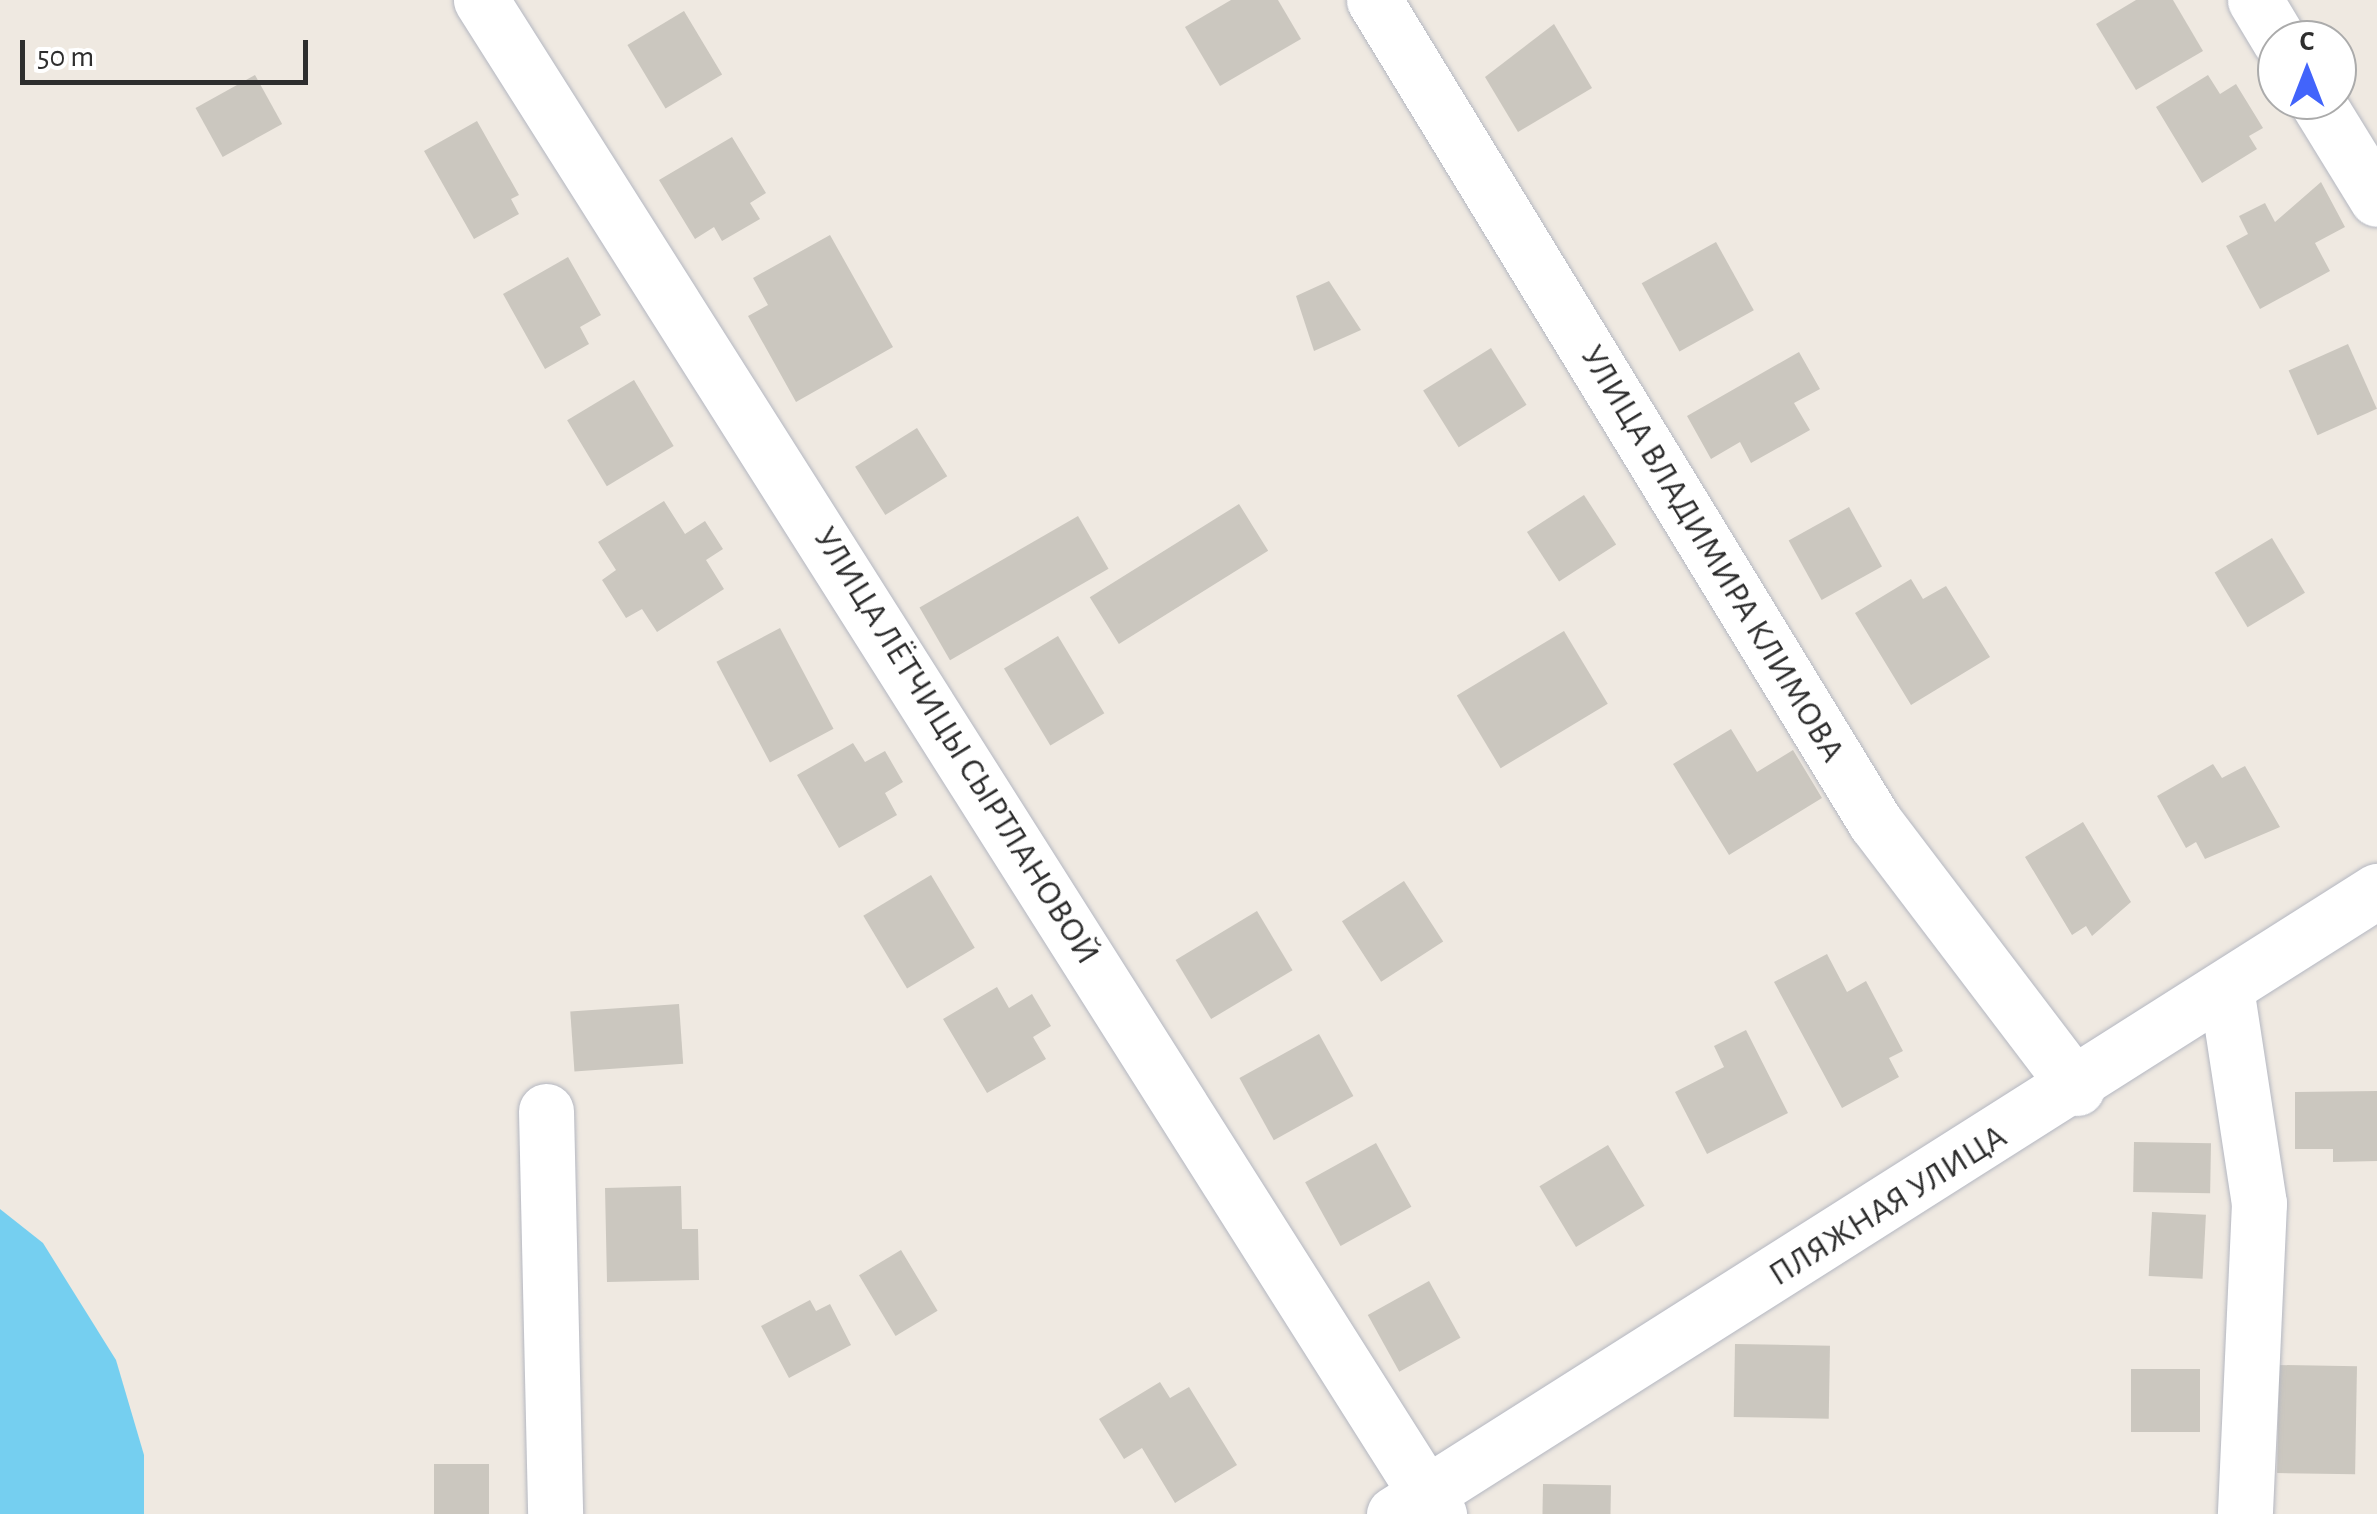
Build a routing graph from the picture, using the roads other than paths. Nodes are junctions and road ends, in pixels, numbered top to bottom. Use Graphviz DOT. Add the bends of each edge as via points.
graph roads {
  1 [pos="481,0"];
  2 [pos="1374,0"];
  3 [pos="2328,120"];
  4 [pos="2377,199"];
  5 [pos="2377,891"];
  6 [pos="2226,988"];
  7 [pos="2077,1088"];
  8 [pos="546,1111"];
  9 [pos="1421,1507"];
  10 [pos="555,1514"];
  11 [pos="2244,1514"];
  1 -- 9 [label="street, УЛИЦА ЛЁТЧИЦЫ СЫРТЛАНОВОЙ"];
  2 -- 7 [label="street, УЛИЦА ВЛАДИМИРА КЛИМОВА" via="1875,822"];
  3 -- 4 [label="street"];
  5 -- 6 [label="street, ПЛЯЖНАЯ УЛИЦА"];
  6 -- 7 [label="street, ПЛЯЖНАЯ УЛИЦА"];
  6 -- 11 [label="street" via="2259,1203"];
  7 -- 9 [label="street, ПЛЯЖНАЯ УЛИЦА"];
  8 -- 10 [label="street"];
}
